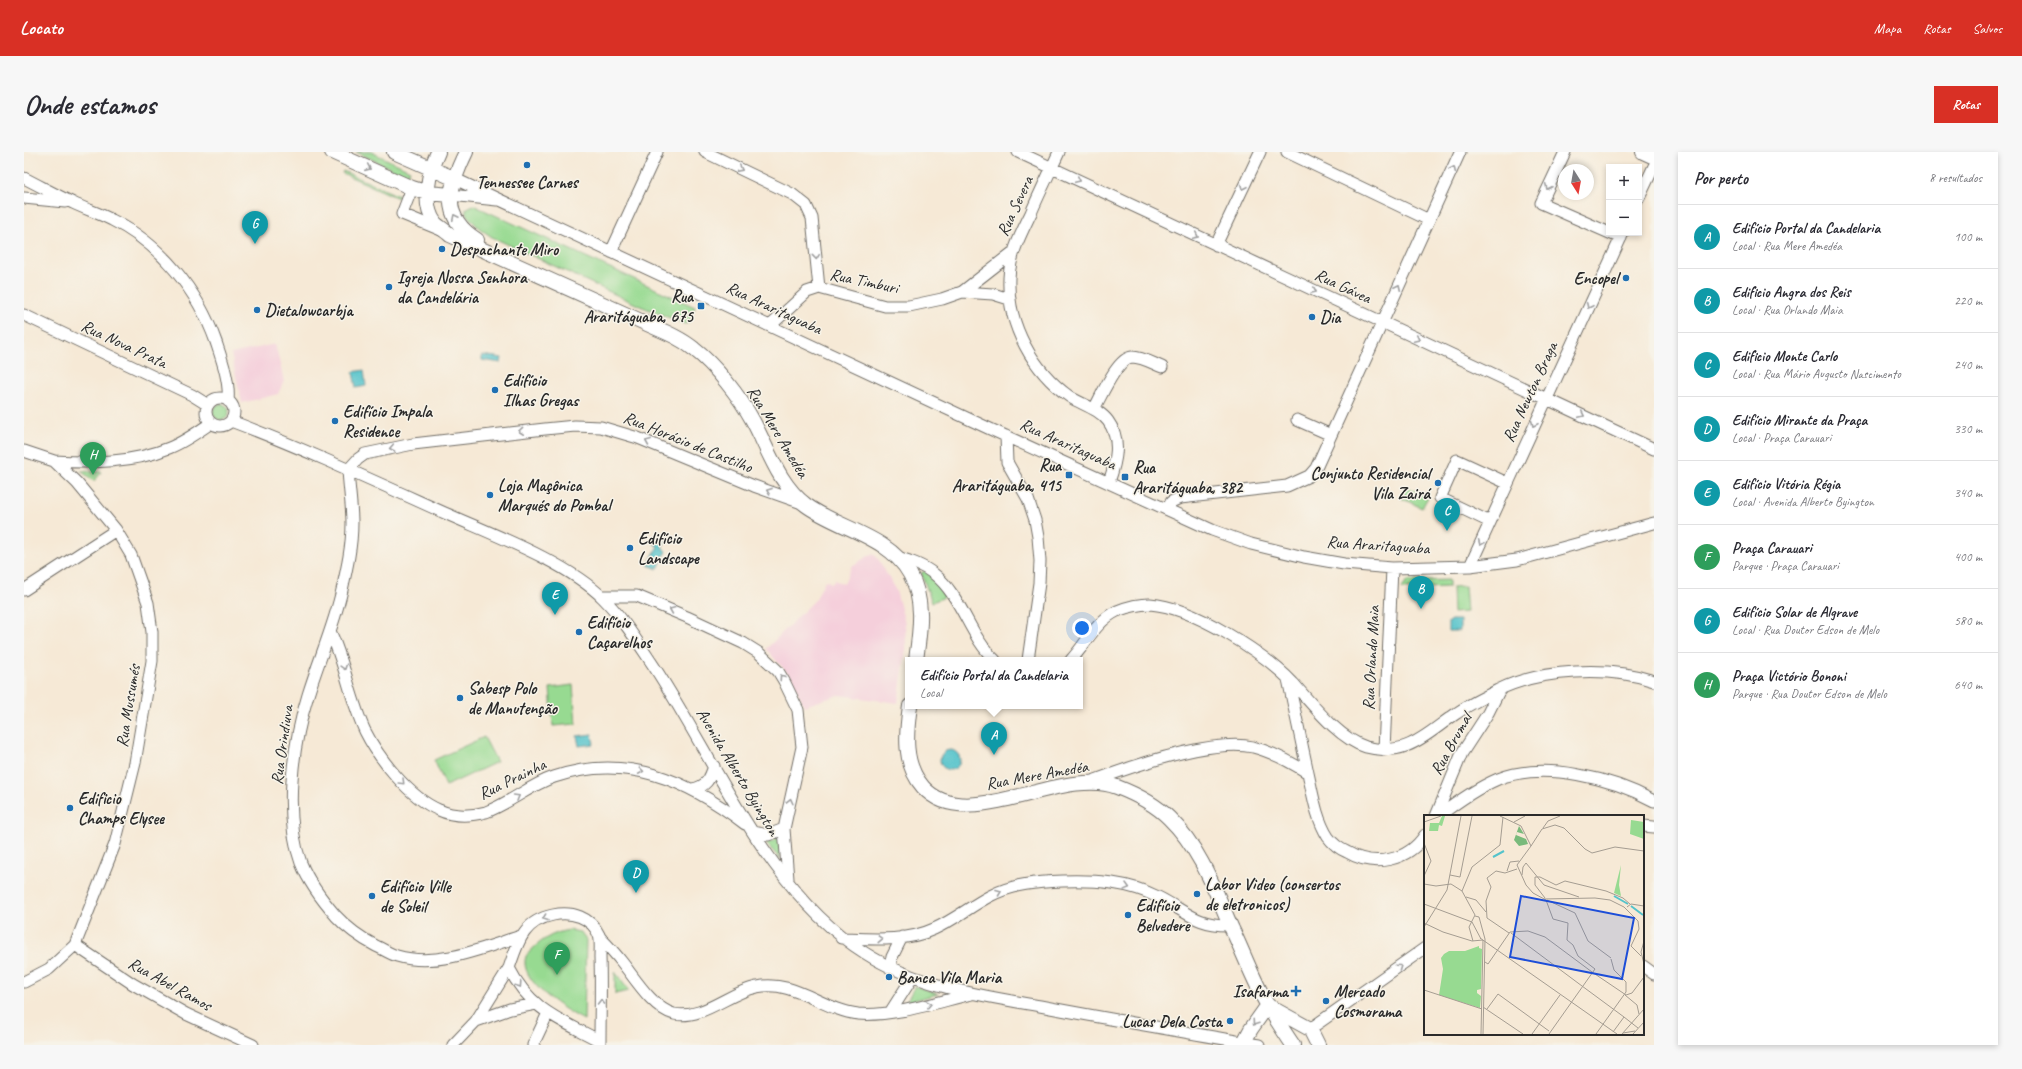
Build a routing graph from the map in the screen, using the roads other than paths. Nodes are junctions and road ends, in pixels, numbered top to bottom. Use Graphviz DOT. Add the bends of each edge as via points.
graph roads {
  1 [pos="332,152"];
  2 [pos="394,152"];
  3 [pos="438,152"];
  4 [pos="466,152"];
  5 [pos="657,152"];
  6 [pos="704,152"];
  7 [pos="1018,152"];
  8 [pos="1059,152"];
  9 [pos="1260,152"];
  10 [pos="1287,152"];
  11 [pos="1460,152"];
  12 [pos="1565,152"];
  13 [pos="1643,152"];
  14 [pos="1654,157"];
  15 [pos="1654,166"];
  16 [pos="1052,168"];
  17 [pos="432,169"];
  18 [pos="24,178"];
  19 [pos="453,178"];
  20 [pos="412,188"];
  21 [pos="1642,192"];
  22 [pos="428,193"];
  23 [pos="451,195"];
  24 [pos="24,198"];
  25 [pos="499,201"];
  26 [pos="74,204"];
  27 [pos="1429,220"];
  28 [pos="1606,229"];
  29 [pos="450,234"];
  30 [pos="1622,236"];
  31 [pos="1216,245"];
  32 [pos="491,252"];
  33 [pos="611,252"];
  34 [pos="1012,253"];
  35 [pos="819,288"];
  36 [pos="962,292"];
  37 [pos="1009,299"];
  38 [pos="24,315"];
  39 [pos="1382,322"];
  40 [pos="770,326"];
  41 [pos="1162,368"];
  42 [pos="1547,398"];
  43 [pos="228,401"];
  44 [pos="208,405"];
  45 [pos="1094,409"];
  46 [pos="1297,420"];
  47 [pos="232,421"];
  48 [pos="211,423"];
  49 [pos="1331,435"];
  50 [pos="1006,436"];
  51 [pos="1654,449"];
  52 [pos="24,451"];
  53 [pos="54,461"];
  54 [pos="348,470"];
  55 [pos="1109,482"];
  56 [pos="1507,483"];
  57 [pos="806,505"];
  58 [pos="1168,509"];
  59 [pos="1490,522"];
  60 [pos="1654,523"];
  61 [pos="116,530"];
  62 [pos="897,557"];
  63 [pos="1470,566"];
  64 [pos="1392,568"];
  65 [pos="24,590"];
  66 [pos="601,596"];
  67 [pos="330,631"];
  68 [pos="916,657"];
  69 [pos="992,657"];
  70 [pos="1028,657"];
  71 [pos="1073,657"];
  72 [pos="1288,678"];
  73 [pos="1654,681"];
  74 [pos="1500,689"];
  75 [pos="910,709"];
  76 [pos="1384,750"];
  77 [pos="714,766"];
  78 [pos="1308,773"];
  79 [pos="1090,782"];
  80 [pos="692,789"];
  81 [pos="1654,801"];
  82 [pos="1437,815"];
  83 [pos="1438,815"];
  84 [pos="1644,826"];
  85 [pos="1654,827"];
  86 [pos="751,829"];
  87 [pos="784,829"];
  88 [pos="1424,836"];
  89 [pos="789,881"];
  90 [pos="1230,925"];
  91 [pos="521,936"];
  92 [pos="599,936"];
  93 [pos="902,937"];
  94 [pos="841,938"];
  95 [pos="75,946"];
  96 [pos="1424,949"];
  97 [pos="621,960"];
  98 [pos="600,965"];
  99 [pos="1644,967"];
  100 [pos="509,968"];
  101 [pos="890,968"];
  102 [pos="1654,974"];
  103 [pos="912,978"];
  104 [pos="24,982"];
  105 [pos="974,994"];
  106 [pos="536,1004"];
  107 [pos="1268,1005"];
  108 [pos="891,1011"];
  109 [pos="548,1013"];
  110 [pos="476,1020"];
  111 [pos="1310,1029"];
  112 [pos="600,1043"];
  113 [pos="1244,1044"];
  114 [pos="253,1045"];
  115 [pos="452,1045"];
  116 [pos="533,1045"];
  117 [pos="1259,1045"];
  118 [pos="1293,1045"];
  119 [pos="1318,1045"];
  1 -- 20 [label="main road, Rua Araritaguaba, one-way"];
  2 -- 17 [label="main road, Rua Araritaguaba"];
  3 -- 17 [label="main road, Rua Mere Amedéa"];
  4 -- 19 [label="main road, Rua Mere Amedéa"];
  5 -- 33 [label="street"];
  6 -- 35 [label="street, one-way" via="792,194 806,205 812,218"];
  7 -- 16 [label="street, Rua Gávea"];
  8 -- 16 [label="street, Rua Severa"];
  9 -- 31 [label="street, one-way"];
  10 -- 27 [label="street"];
  27 -- 11 [label="street, one-way"];
  12 -- 28 [label="street, one-way" via="1541,202"];
  13 -- 14 [label="main road"];
  15 -- 21 [label="street"];
  16 -- 31 [label="street, Rua Gávea, one-way"];
  16 -- 34 [label="street, Rua Severa"];
  17 -- 19 [label="main road, Rua Araritaguaba"];
  17 -- 22 [label="main road, Rua Mere Amedéa"];
  18 -- 26 [label="street"];
  19 -- 23 [label="main road, Rua Mere Amedéa"];
  19 -- 25 [label="street, Rua Araritaguaba" via="493,195"];
  20 -- 22 [label="main road, Rua Araritaguaba"];
  20 -- 29 [label="street" via="402,214"];
  22 -- 23 [label="main road, Rua Araritaguaba"];
  22 -- 29 [label="main road, Rua Mere Amedéa" via="433,219"];
  23 -- 25 [label="street, Rua Araritaguaba"];
  32 -- 23 [label="main road, Rua Mere Amedéa, one-way" via="460,225 452,208"];
  24 -- 26 [label="street"];
  25 -- 33 [label="street, Rua Araritaguaba"];
  26 -- 43 [label="street" via="113,220 143,240 163,257 196,297 210,326 225,374 229,389"];
  39 -- 27 [label="street, one-way"];
  29 -- 32 [label="main road, Rua Mere Amedéa"];
  30 -- 42 [label="street, Rua Newton Braga, one-way"];
  31 -- 39 [label="street, Rua Gávea, one-way"];
  32 -- 57 [label="main road, Rua Mere Amedéa" via="654,327 695,350 716,370 739,400 752,419 783,479"];
  33 -- 40 [label="street, Rua Araritaguaba"];
  34 -- 36 [label="street"];
  34 -- 37 [label="street"];
  35 -- 36 [label="street, Rua Timburi" via="876,304 897,307 926,304"];
  35 -- 40 [label="street, Rua Timburi" via="807,292"];
  36 -- 37 [label="street" via="993,294"];
  37 -- 45 [label="street" via="1016,325 1038,367 1072,398"];
  38 -- 44 [label="street, Rua Nova Prata"];
  39 -- 42 [label="street, Rua Gávea, one-way"];
  39 -- 49 [label="street"];
  40 -- 50 [label="street, Rua Araritaguaba"];
  41 -- 45 [label="street" via="1140,358 1130,357 1124,360"];
  42 -- 51 [label="street, Rua Gávea, one-way"];
  42 -- 56 [label="street, Rua Newton Braga, one-way"];
  43 -- 44 [label="street" via="220,398"];
  43 -- 47 [label="street" via="234,408"];
  44 -- 48 [label="street" via="206,414"];
  45 -- 55 [label="street" via="1108,422 1116,442 1117,454"];
  46 -- 49 [label="street"];
  47 -- 48 [label="street" via="219,426"];
  47 -- 54 [label="street, Avenida Alberto Byington" via="273,436"];
  48 -- 53 [label="street" via="178,444 156,453 111,462"];
  49 -- 58 [label="street" via="1316,468 1299,482 1287,486 1180,498 1171,502"];
  50 -- 55 [label="street, Rua Araritaguaba"];
  50 -- 70 [label="street" via="1007,462 1028,499 1038,537 1039,583"];
  52 -- 53 [label="street, Rua Mussumés"];
  53 -- 61 [label="street, Rua Mussumés" via="77,483"];
  57 -- 54 [label="street, Rua Horácio de Castilho, one-way" via="638,438 601,427 575,426 413,444 365,454"];
  54 -- 66 [label="street, Avenida Alberto Byington" via="545,559"];
  54 -- 67 [label="street, Rua Orindiuva" via="352,523 350,553"];
  55 -- 58 [label="street, Rua Araritaguaba"];
  56 -- 59 [label="street, Rua Newton Braga"];
  56 -- 59 [label="street" via="1457,460 1440,498"];
  57 -- 62 [label="main road, Rua Mere Amedéa" via="876,542"];
  58 -- 64 [label="street, Rua Araritaguaba" via="1212,530 1251,544 1344,564"];
  59 -- 63 [label="street, Rua Newton Braga, one-way"];
  60 -- 63 [label="street, Rua Araritaguaba" via="1517,560"];
  61 -- 65 [label="street"];
  61 -- 95 [label="street, Rua Mussumés" via="131,555 148,603 152,661 135,764 115,844"];
  62 -- 68 [label="main road, Rua Mere Amedéa" via="910,574 919,599 921,619"];
  62 -- 69 [label="street" via="925,568 945,585 977,639"];
  63 -- 64 [label="street, Rua Araritaguaba"];
  64 -- 76 [label="street, Rua Orlando Maia"];
  66 -- 77 [label="street, Avenida Alberto Byington" via="622,619 659,674"];
  87 -- 66 [label="street, one-way" via="800,762 801,733 794,698 778,671 759,653 743,643 644,598"];
  67 -- 80 [label="street, Rua Prainha, one-way" via="340,652 366,732 398,777 417,796 438,810 459,815 475,815 486,812 552,778 572,772 608,768 649,772"];
  67 -- 91 [label="street, Rua Orindiuva" via="307,696 293,773 295,836 301,862 312,885 344,924 395,956 418,960 443,958"];
  71 -- 72 [label="street" via="1110,616 1129,606 1149,604 1190,616 1230,636 1261,655"];
  72 -- 76 [label="street" via="1315,708 1351,740 1366,747"];
  72 -- 78 [label="street"];
  73 -- 74 [label="street" via="1620,673 1585,672 1550,675"];
  74 -- 76 [label="street" via="1457,712 1417,742 1409,746"];
  74 -- 82 [label="street, Rua Brumal" via="1460,758"];
  75 -- 79 [label="main road, Rua Mere Amedéa" via="906,732 911,766 918,781 938,800 950,804 970,804"];
  77 -- 80 [label="street" via="704,786"];
  77 -- 86 [label="street, Avenida Alberto Byington"];
  78 -- 79 [label="street" via="1267,752 1234,745 1212,747 1161,759"];
  78 -- 88 [label="street" via="1323,828 1329,839 1350,854 1375,861 1389,860 1400,857 1412,849"];
  79 -- 90 [label="main road, Rua Mere Amedéa" via="1117,787 1149,803 1169,817 1184,834 1202,862"];
  80 -- 86 [label="street, Rua Prainha"];
  81 -- 83 [label="street" via="1589,777 1540,772 1499,779"];
  84 -- 85 [label="street"];
  86 -- 87 [label="street" via="768,835"];
  86 -- 89 [label="street, Avenida Alberto Byington"];
  87 -- 89 [label="street"];
  89 -- 94 [label="street, Avenida Alberto Byington" via="819,918"];
  93 -- 90 [label="street, one-way" via="934,929 1002,891 1028,883 1063,881 1106,881 1158,897 1204,923"];
  90 -- 107 [label="main road, Rua Mere Amedéa"];
  92 -- 91 [label="street, one-way" via="582,917 574,914 560,914 537,921"];
  91 -- 100 [label="street"];
  92 -- 97 [label="street"];
  92 -- 98 [label="street"];
  94 -- 93 [label="street, one-way"];
  93 -- 101 [label="street" via="892,957"];
  94 -- 101 [label="street, Avenida Alberto Byington"];
  95 -- 104 [label="street, Rua Mussumés" via="49,970"];
  95 -- 114 [label="street, Rua Abel Ramos" via="186,1014"];
  111 -- 96 [label="street, one-way"];
  97 -- 98 [label="street" via="610,960"];
  97 -- 108 [label="street" via="651,999 666,1011 675,1014 705,1009 737,992 758,986 783,987 834,1008 858,1014"];
  112 -- 98 [label="street, one-way"];
  99 -- 102 [label="street"];
  100 -- 106 [label="street, one-way" via="519,986"];
  100 -- 110 [label="street"];
  101 -- 103 [label="street, Avenida Alberto Byington"];
  103 -- 105 [label="street, Avenida Alberto Byington"];
  103 -- 108 [label="street"];
  108 -- 105 [label="street, one-way"];
  105 -- 113 [label="street, Avenida Alberto Byington"];
  106 -- 109 [label="street"];
  106 -- 110 [label="street"];
  107 -- 111 [label="main road"];
  107 -- 113 [label="main road, one-way"];
  107 -- 118 [label="main road, Rua Mere Amedéa"];
  109 -- 112 [label="street"];
  109 -- 116 [label="street"];
  110 -- 115 [label="street"];
  111 -- 119 [label="main road"];
  113 -- 117 [label="street, Avenida Alberto Byington"];
}
